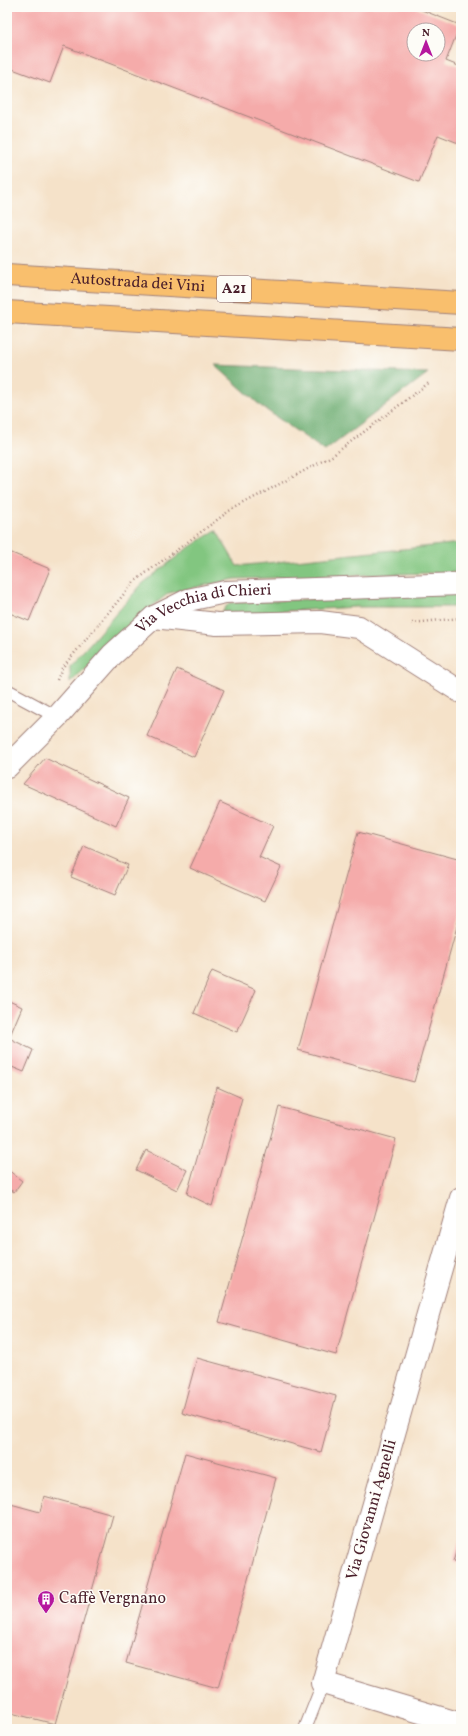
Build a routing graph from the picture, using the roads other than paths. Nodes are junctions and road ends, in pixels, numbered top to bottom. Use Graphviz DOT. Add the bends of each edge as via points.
graph roads {
  1 [pos="7,275"];
  2 [pos="461,303"];
  3 [pos="7,312"];
  4 [pos="461,339"];
  5 [pos="461,584"];
  6 [pos="154,617"];
  7 [pos="7,690"];
  8 [pos="461,692"];
  9 [pos="50,713"];
  10 [pos="7,767"];
  11 [pos="461,1198"];
  12 [pos="323,1683"];
  13 [pos="461,1724"];
  14 [pos="304,1729"];
  1 -- 2 [label="highway, Autostrada dei Vini / A21"];
  3 -- 4 [label="highway"];
  5 -- 6 [label="street, Via Vecchia di Chieri" via="225,592 188,600"];
  6 -- 8 [label="street" via="217,624 320,622 359,627"];
  6 -- 9 [label="street, Via Vecchia di Chieri"];
  7 -- 9 [label="lane"];
  9 -- 10 [label="street, Via Vecchia di Chieri"];
  11 -- 12 [label="street, Via Giovanni Agnelli"];
  12 -- 13 [label="street"];
  12 -- 14 [label="lane"];
}
